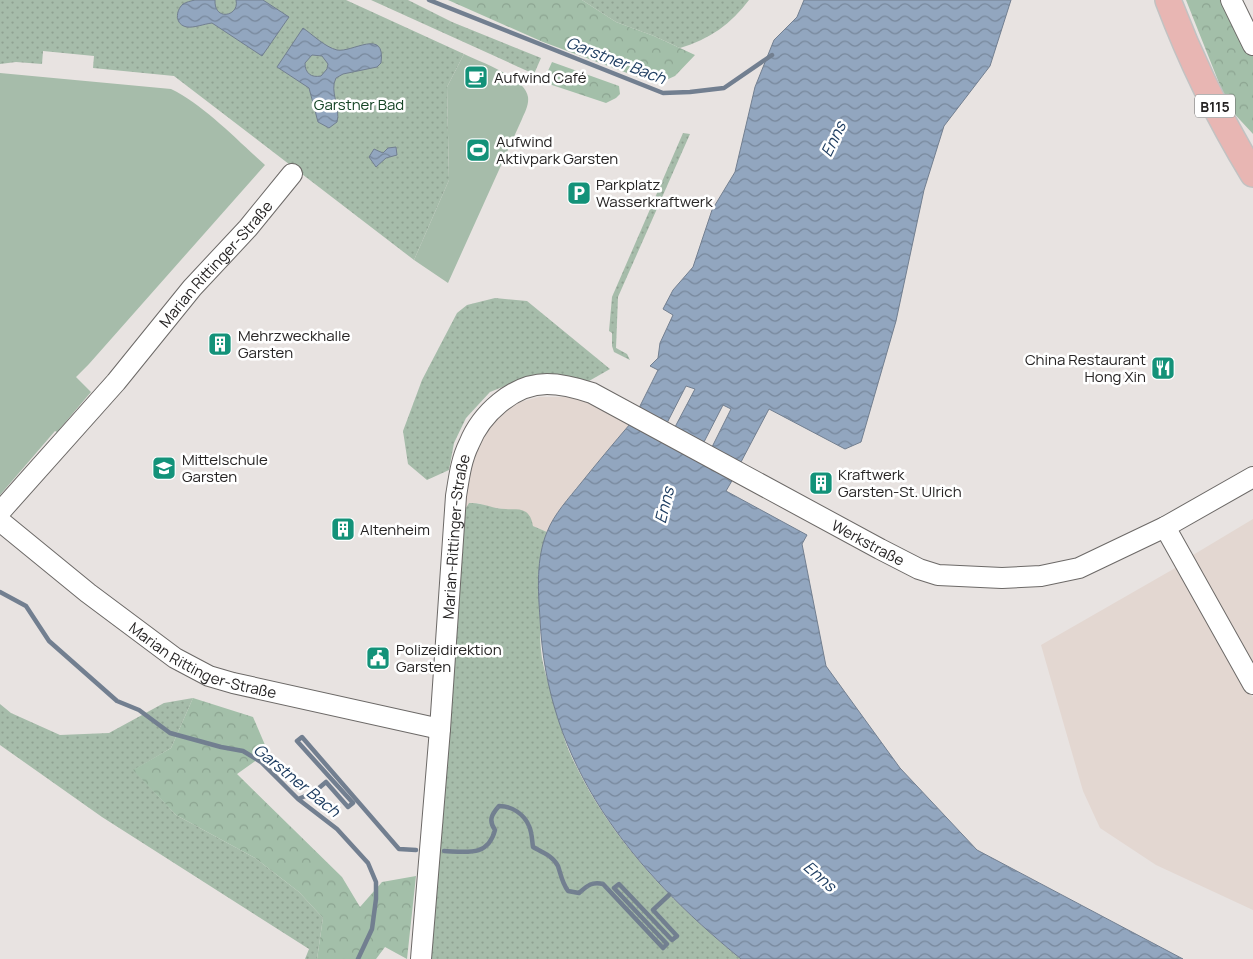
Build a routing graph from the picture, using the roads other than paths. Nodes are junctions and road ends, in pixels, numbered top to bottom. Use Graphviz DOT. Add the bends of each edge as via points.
graph roads {
  1 [pos="1168,0"];
  2 [pos="1231,0"];
  3 [pos="1253,45"];
  4 [pos="292,174"];
  5 [pos="1253,174"];
  6 [pos="592,393"];
  7 [pos="1253,476"];
  8 [pos="0,512"];
  9 [pos="0,521"];
  10 [pos="1165,527"];
  11 [pos="1253,684"];
  12 [pos="440,730"];
  13 [pos="421,959"];
  1 -- 5 [label="main road, B115" via="1208,94"];
  2 -- 3 [label="street"];
  4 -- 8 [label="street, Marian Rittinger-Straße" via="248,228 192,288 116,382"];
  6 -- 10 [label="street, Werkstraße" via="919,570 930,573 944,576 1041,576 1079,568"];
  6 -- 12 [label="street, Marian-Rittinger-Straße" via="568,385 545,384 524,389 492,410 469,443 461,465 456,496"];
  7 -- 10 [label="street, Werkstraße"];
  9 -- 12 [label="street, Marian Rittinger-Straße" via="88,593 176,658 209,676"];
  10 -- 11 [label="street"];
  12 -- 13 [label="street, Marian-Rittinger-Straße"];
}
